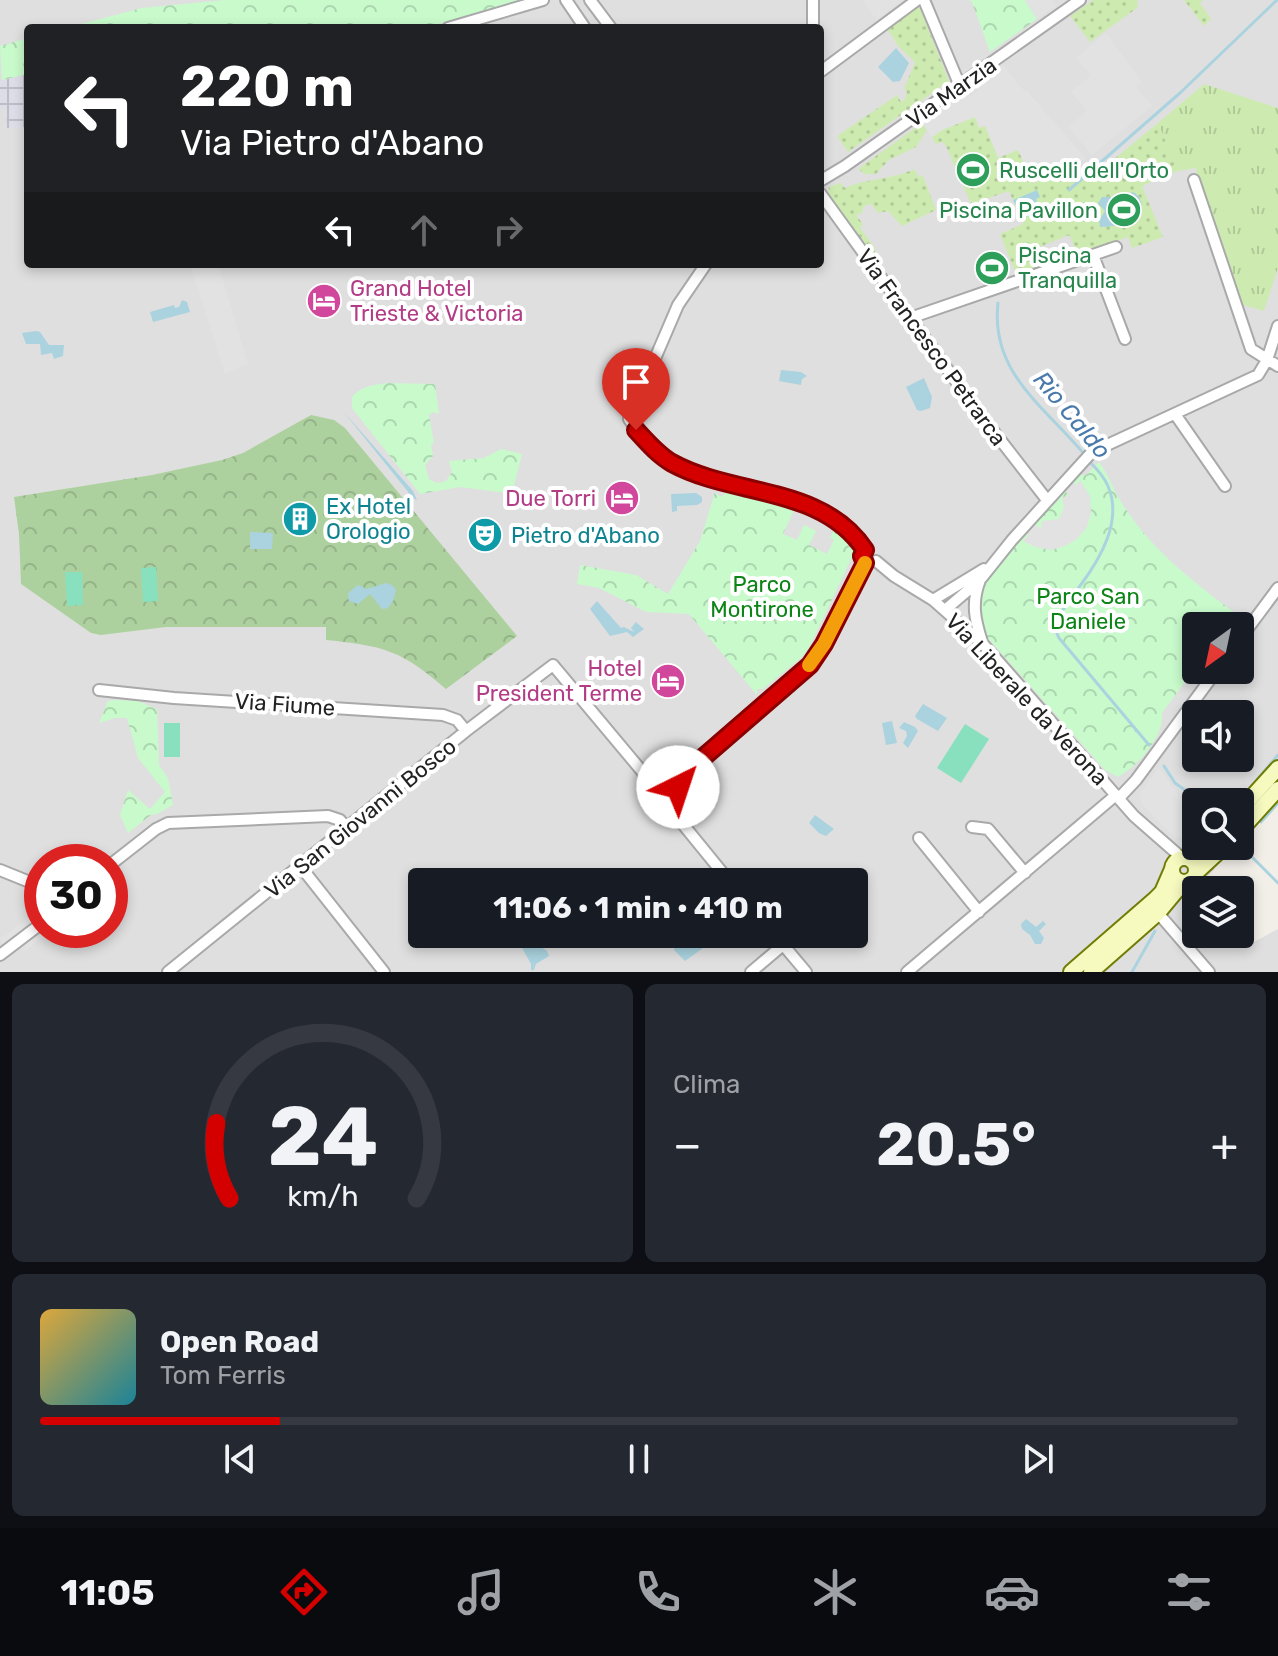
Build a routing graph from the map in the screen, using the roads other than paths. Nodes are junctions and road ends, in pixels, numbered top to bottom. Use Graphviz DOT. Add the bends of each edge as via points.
graph roads {
  1 [pos="543,0"];
  2 [pos="566,0"];
  3 [pos="590,0"];
  4 [pos="813,0"];
  5 [pos="917,0"];
  6 [pos="924,0"];
  7 [pos="1080,0"];
  8 [pos="464,24"];
  9 [pos="582,24"];
  10 [pos="608,24"];
  11 [pos="813,24"];
  12 [pos="824,69"];
  13 [pos="960,86"];
  14 [pos="824,178"];
  15 [pos="1194,180"];
  16 [pos="824,199"];
  17 [pos="1116,247"];
  18 [pos="1093,255"];
  19 [pos="703,268"];
  20 [pos="910,318"];
  21 [pos="1278,326"];
  22 [pos="1125,339"];
  23 [pos="1267,360"];
  24 [pos="1278,366"];
  25 [pos="1175,414"];
  26 [pos="1225,486"];
  27 [pos="1047,500"];
  28 [pos="870,562"];
  29 [pos="989,566"];
  30 [pos="980,580"];
  31 [pos="1278,588"];
  32 [pos="933,600"];
  33 [pos="945,610"];
  34 [pos="1254,620"];
  35 [pos="983,644"];
  36 [pos="1207,684"];
  37 [pos="99,690"];
  38 [pos="466,731"];
  39 [pos="1278,768"];
  40 [pos="676,781"];
  41 [pos="658,788"];
  42 [pos="1278,789"];
  43 [pos="1254,795"];
  44 [pos="1118,796"];
  45 [pos="667,798"];
  46 [pos="1254,816"];
  47 [pos="972,827"];
  48 [pos="348,829"];
  49 [pos="919,838"];
  50 [pos="128,850"];
  51 [pos="1183,860"];
  52 [pos="1210,860"];
  53 [pos="1178,863"];
  54 [pos="301,867"];
  55 [pos="719,868"];
  56 [pos="0,870"];
  57 [pos="1025,873"];
  58 [pos="1196,873"];
  59 [pos="1194,876"];
  60 [pos="24,880"];
  61 [pos="1182,882"];
  62 [pos="1182,884"];
  63 [pos="979,912"];
  64 [pos="1158,913"];
  65 [pos="24,937"];
  66 [pos="779,948"];
  67 [pos="786,948"];
  68 [pos="0,955"];
  69 [pos="168,972"];
  70 [pos="384,972"];
  71 [pos="751,972"];
  72 [pos="806,972"];
  73 [pos="907,972"];
  74 [pos="1071,972"];
  75 [pos="1091,972"];
  76 [pos="1209,972"];
  1 -- 8 [label="street"];
  2 -- 9 [label="street"];
  3 -- 10 [label="street"];
  4 -- 11 [label="street"];
  5 -- 12 [label="street"];
  6 -- 13 [label="street"];
  7 -- 13 [label="street, Via Marzia"];
  13 -- 14 [label="street, Via Marzia"];
  15 -- 23 [label="street" via="1251,349"];
  16 -- 20 [label="street, Via Francesco Petrarca"];
  17 -- 18 [label="street"];
  18 -- 20 [label="street"];
  18 -- 22 [label="street"];
  19 -- 28 [label="street, Via Liberale da Verona" via="678,305 629,419 648,444 674,464 804,503 844,527 865,550 876,551"];
  20 -- 27 [label="street, Via Francesco Petrarca"];
  21 -- 23 [label="street"];
  23 -- 24 [label="street"];
  23 -- 25 [label="street" via="1251,380"];
  25 -- 26 [label="street"];
  25 -- 27 [label="street" via="1092,452"];
  27 -- 29 [label="street"];
  28 -- 32 [label="street, Via Liberale da Verona"];
  28 -- 40 [label="street" via="810,665"];
  29 -- 30 [label="street"];
  29 -- 32 [label="street"];
  30 -- 33 [label="street"];
  30 -- 35 [label="street" via="974,614"];
  31 -- 34 [label="street"];
  32 -- 33 [label="street, Via Liberale da Verona"];
  33 -- 35 [label="street, Via Liberale da Verona"];
  35 -- 44 [label="street, Via Liberale da Verona"];
  36 -- 44 [label="street" via="1136,780"];
  37 -- 38 [label="street, Via Fiume" via="443,715"];
  38 -- 41 [label="street, Via San Giovanni Bosco" via="553,665"];
  38 -- 48 [label="street, Via San Giovanni Bosco"];
  39 -- 43 [label="main road"];
  40 -- 41 [label="street" via="665,777"];
  40 -- 45 [label="street" via="677,792"];
  41 -- 45 [label="street"];
  42 -- 46 [label="main road"];
  44 -- 53 [label="street, Via Liberale da Verona"];
  44 -- 57 [label="street"];
  45 -- 55 [label="street"];
  47 -- 57 [label="street" via="988,829"];
  48 -- 50 [label="street" via="328,816 168,823"];
  48 -- 54 [label="street, Via San Giovanni Bosco"];
  49 -- 63 [label="street"];
  51 -- 53 [label="main road"];
  52 -- 58 [label="main road"];
  53 -- 58 [label="main road" via="1193,862"];
  53 -- 61 [label="main road" via="1173,877"];
  53 -- 74 [label="main road" via="1162,892"];
  54 -- 69 [label="street, Via San Giovanni Bosco"];
  54 -- 70 [label="street"];
  56 -- 60 [label="street"];
  57 -- 63 [label="street"];
  58 -- 59 [label="main road"];
  62 -- 64 [label="main road"];
  63 -- 73 [label="street"];
  64 -- 75 [label="main road"];
  64 -- 76 [label="street"];
  65 -- 68 [label="street"];
  66 -- 71 [label="street"];
  67 -- 72 [label="street"];
}
